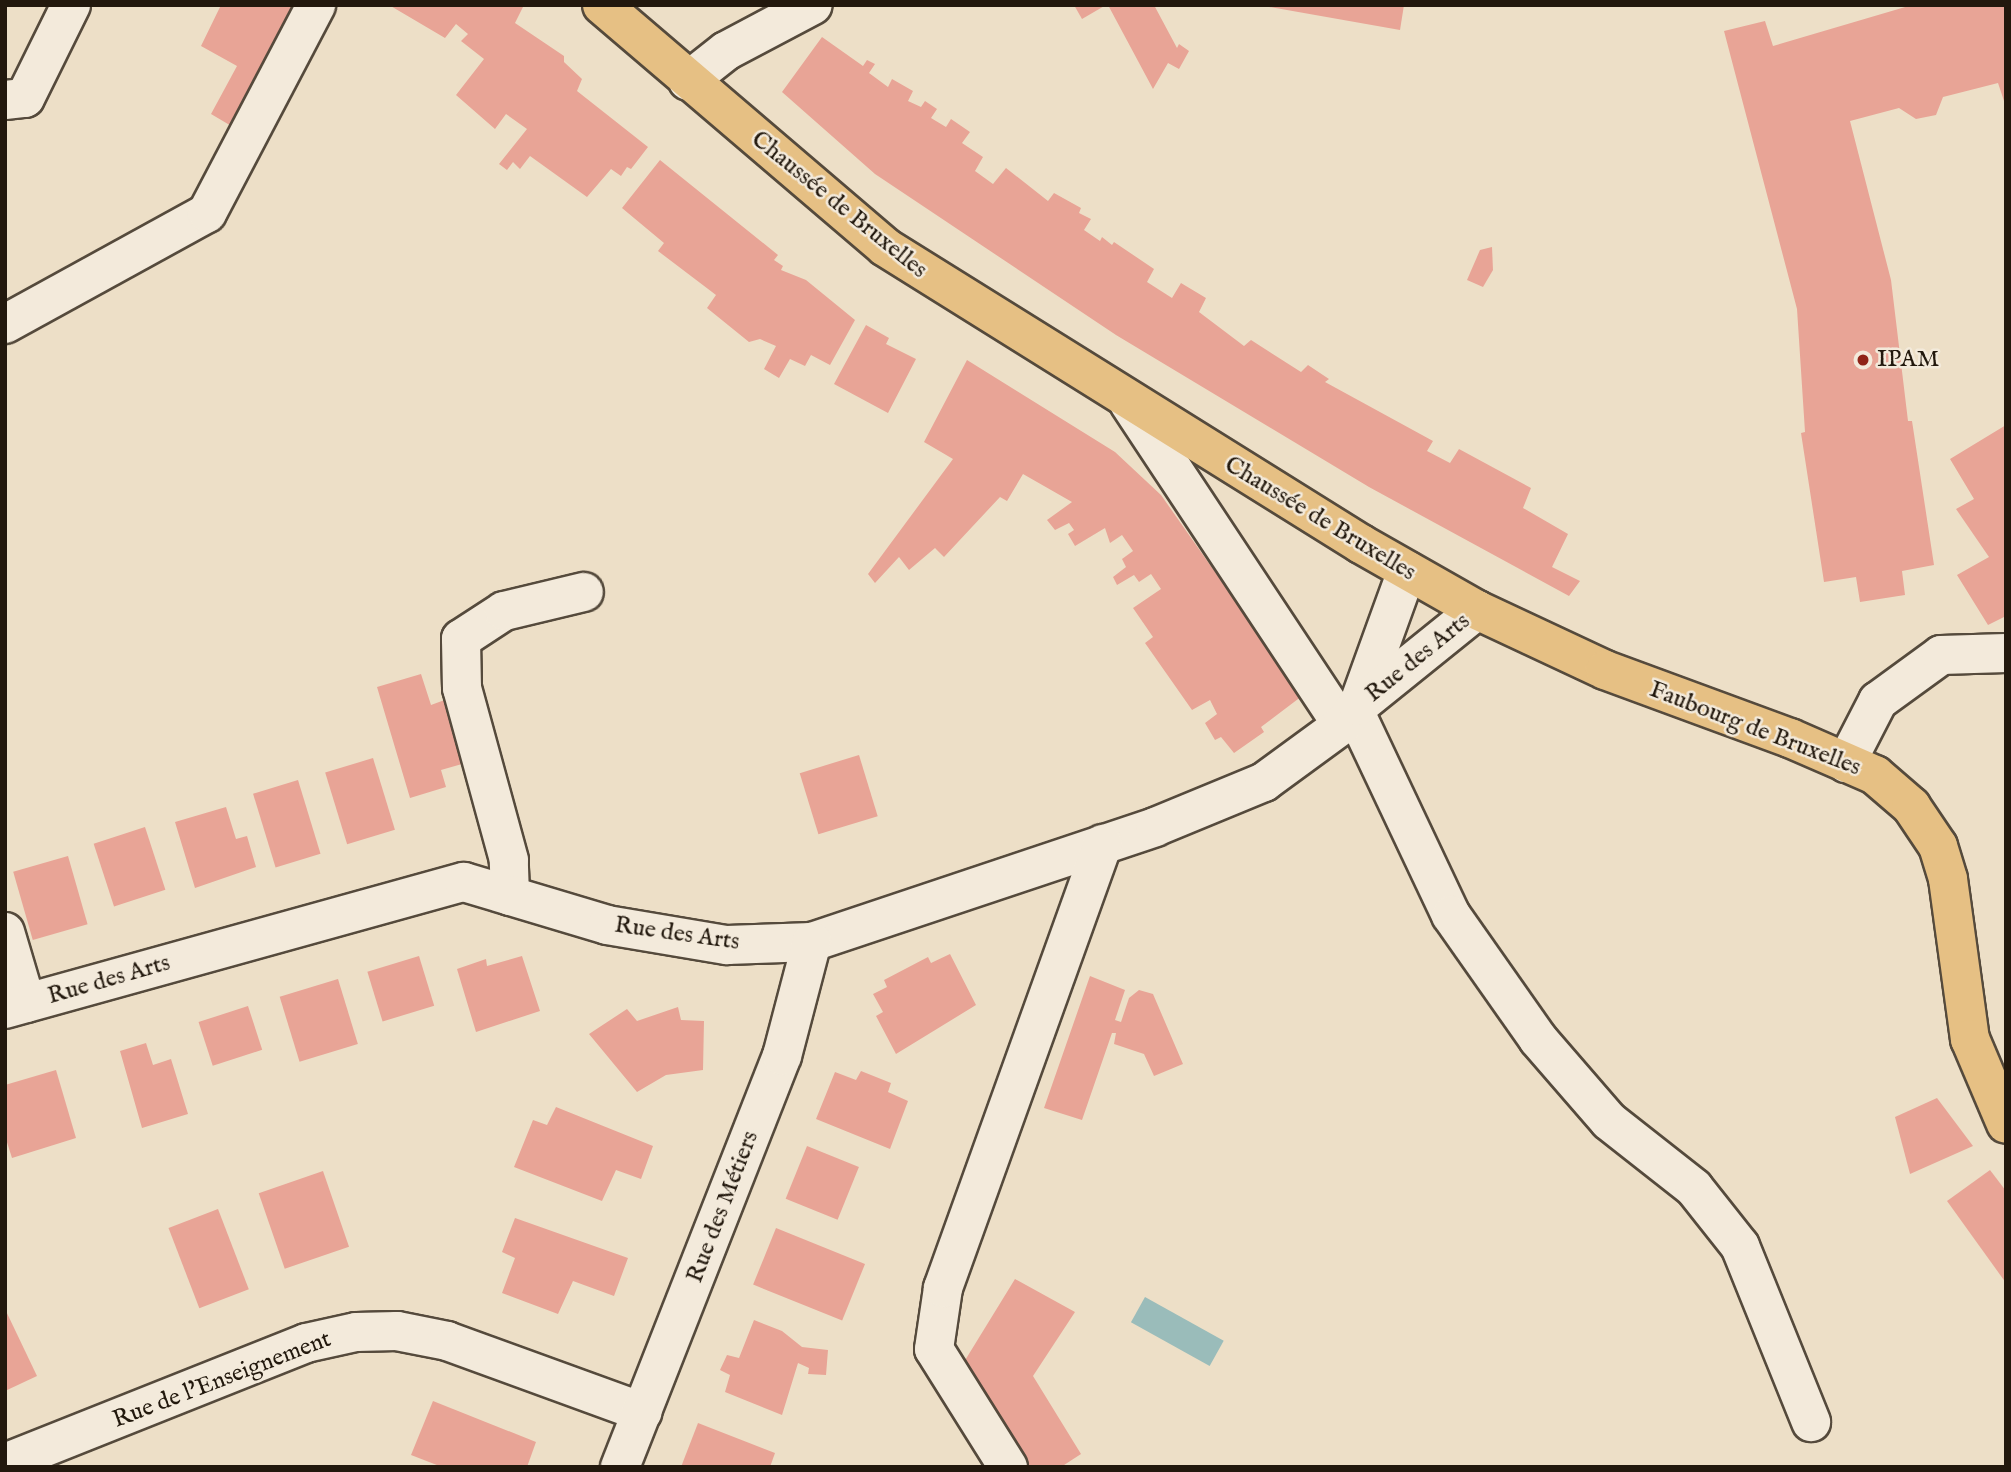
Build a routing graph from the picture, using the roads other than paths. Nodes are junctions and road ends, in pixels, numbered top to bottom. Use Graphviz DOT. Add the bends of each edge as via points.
graph roads {
  1 [pos="71,5"];
  2 [pos="316,5"];
  3 [pos="602,5"];
  4 [pos="813,5"];
  5 [pos="688,81"];
  6 [pos="5,100"];
  7 [pos="5,324"];
  8 [pos="1129,403"];
  9 [pos="1407,571"];
  10 [pos="584,592"];
  11 [pos="1477,610"];
  12 [pos="2006,653"];
  13 [pos="1352,713"];
  14 [pos="1846,763"];
  15 [pos="1104,844"];
  16 [pos="510,896"];
  17 [pos="5,932"];
  18 [pos="812,942"];
  19 [pos="15,1006"];
  20 [pos="2006,1124"];
  21 [pos="642,1412"];
  22 [pos="1811,1422"];
  23 [pos="5,1463"];
  24 [pos="620,1467"];
  25 [pos="1008,1467"];
  1 -- 6 [label="street" via="25,98"];
  2 -- 7 [label="street" via="207,213"];
  3 -- 5 [label="main road, Chaussée de Bruxelles"];
  4 -- 5 [label="street" via="726,51"];
  5 -- 8 [label="main road, Chaussée de Bruxelles" via="885,247"];
  8 -- 9 [label="main road, Chaussée de Bruxelles"];
  8 -- 13 [label="street, Chaussée de Bruxelles"];
  9 -- 11 [label="main road, Chaussée de Bruxelles"];
  9 -- 13 [label="street, Rue des Arts"];
  10 -- 16 [label="street" via="504,611 461,639 462,688 509,860"];
  11 -- 13 [label="street, Rue des Arts"];
  11 -- 14 [label="main road, Faubourg de Bruxelles" via="1605,670"];
  12 -- 14 [label="street" via="1941,655 1878,701"];
  13 -- 15 [label="street, Rue des Arts" via="1264,782"];
  13 -- 22 [label="street, Chaussée de Bruxelles" via="1451,915 1538,1039 1609,1121 1694,1188 1740,1246"];
  14 -- 20 [label="main road, Faubourg de Bruxelles" via="1875,775 1911,806 1938,846 1948,879 1970,1039"];
  15 -- 18 [label="street, Rue des Arts"];
  15 -- 25 [label="street" via="941,1300 934,1349"];
  16 -- 18 [label="street, Rue des Arts" via="607,925 727,945"];
  16 -- 19 [label="street, Rue des Arts" via="464,882"];
  17 -- 19 [label="street"];
  18 -- 21 [label="street, Rue des Métiers" via="782,1056"];
  21 -- 23 [label="street, Rue de l'Enseignement" via="447,1341 397,1331 356,1332 306,1343"];
  21 -- 24 [label="street, Rue des Métiers"];
}
